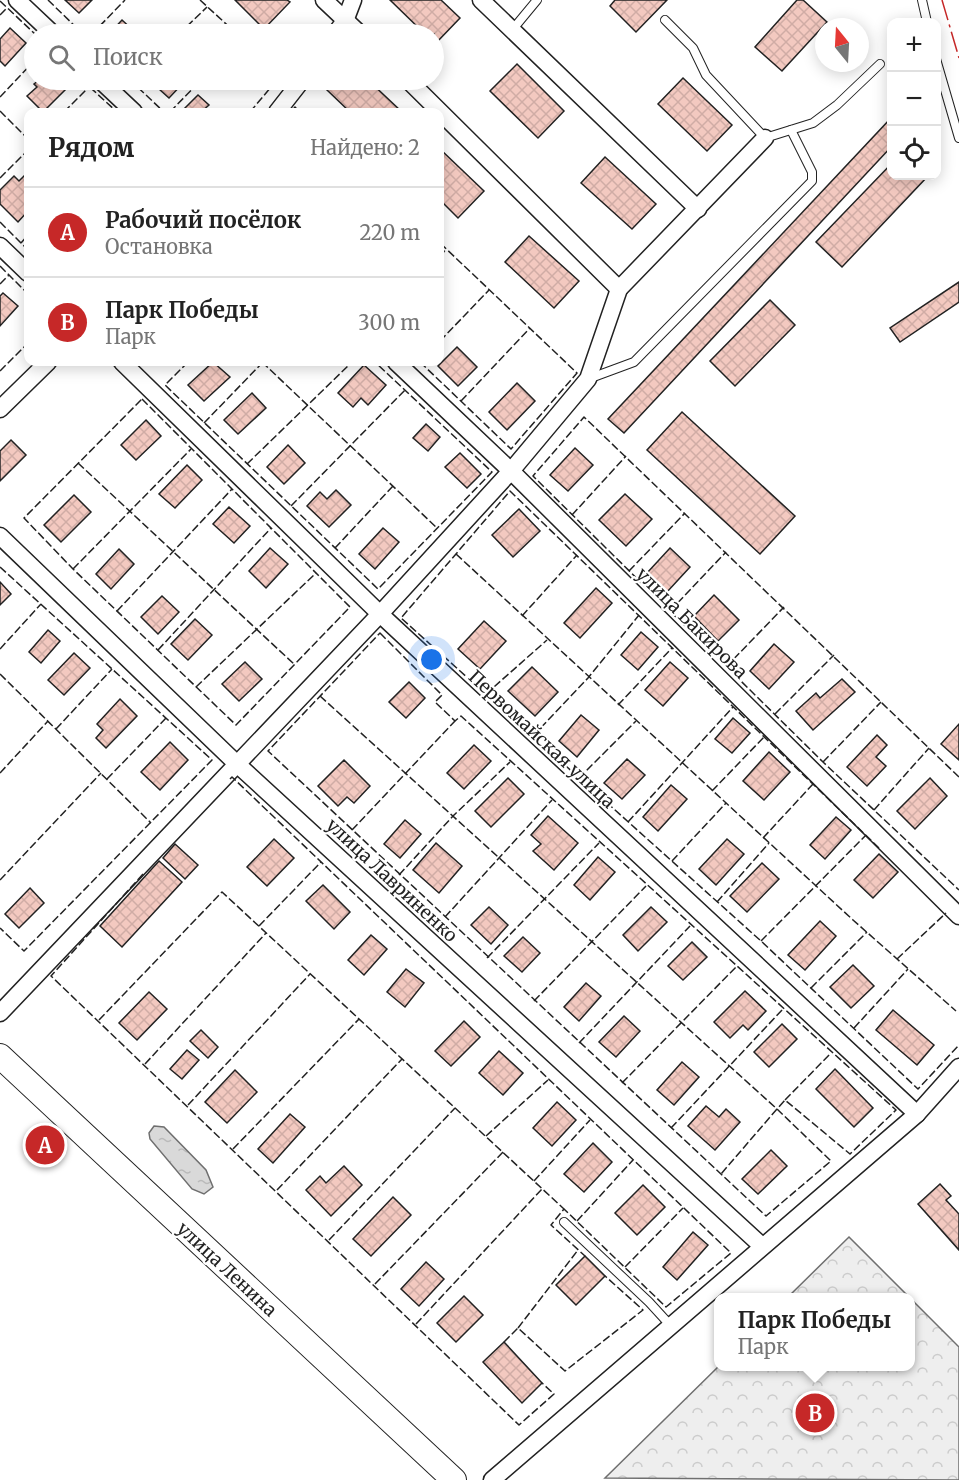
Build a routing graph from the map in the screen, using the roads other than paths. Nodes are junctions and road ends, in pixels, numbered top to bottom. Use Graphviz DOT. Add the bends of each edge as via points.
graph roads {
  1 [pos="18,0"];
  2 [pos="324,0"];
  3 [pos="353,0"];
  4 [pos="481,0"];
  5 [pos="537,0"];
  6 [pos="922,0"];
  7 [pos="926,18"];
  8 [pos="665,20"];
  9 [pos="345,21"];
  10 [pos="43,24"];
  11 [pos="342,24"];
  12 [pos="348,24"];
  13 [pos="513,29"];
  14 [pos="880,64"];
  15 [pos="940,72"];
  16 [pos="111,90"];
  17 [pos="294,90"];
  18 [pos="418,90"];
  19 [pos="130,108"];
  20 [pos="280,108"];
  21 [pos="436,108"];
  22 [pos="444,116"];
  23 [pos="791,130"];
  24 [pos="765,138"];
  25 [pos="959,138"];
  26 [pos="698,209"];
  27 [pos="0,246"];
  28 [pos="24,269"];
  29 [pos="619,289"];
  30 [pos="44,366"];
  31 [pos="126,366"];
  32 [pos="400,366"];
  33 [pos="588,379"];
  34 [pos="0,409"];
  35 [pos="511,471"];
  36 [pos="0,536"];
  37 [pos="380,614"];
  38 [pos="237,764"];
  39 [pos="959,916"];
  40 [pos="0,1012"];
  41 [pos="0,1056"];
  42 [pos="959,1067"];
  43 [pos="916,1114"];
  44 [pos="564,1222"];
  45 [pos="762,1246"];
  46 [pos="671,1326"];
  47 [pos="454,1480"];
  48 [pos="492,1480"];
  1 -- 10 [label="street"];
  2 -- 9 [label="street"];
  3 -- 9 [label="street"];
  4 -- 13 [label="street"];
  5 -- 13 [label="lane"];
  6 -- 7 [label="lane"];
  8 -- 24 [label="lane" via="693,48 706,75"];
  9 -- 11 [label="street"];
  9 -- 12 [label="street"];
  13 -- 26 [label="street"];
  14 -- 23 [label="lane" via="813,123"];
  15 -- 25 [label="lane"];
  16 -- 19 [label="street"];
  17 -- 20 [label="street"];
  18 -- 21 [label="street"];
  22 -- 29 [label="street"];
  23 -- 24 [label="lane"];
  23 -- 33 [label="lane" via="812,172 812,181 634,362"];
  24 -- 26 [label="street"];
  26 -- 29 [label="street"];
  27 -- 28 [label="street"];
  29 -- 33 [label="street"];
  30 -- 34 [label="street"];
  31 -- 37 [label="street, Первомайская улица"];
  32 -- 35 [label="street, улица Бакирова"];
  33 -- 35 [label="street"];
  35 -- 37 [label="street"];
  35 -- 39 [label="street, улица Бакирова"];
  36 -- 38 [label="street, улица Лавриненко"];
  37 -- 38 [label="street"];
  37 -- 43 [label="street, Первомайская улица"];
  38 -- 40 [label="street"];
  38 -- 45 [label="street, улица Лавриненко"];
  41 -- 47 [label="main road, улица Ленина"];
  42 -- 43 [label="street"];
  43 -- 45 [label="street"];
  44 -- 46 [label="lane"];
  45 -- 46 [label="street"];
  46 -- 48 [label="street"];
}
